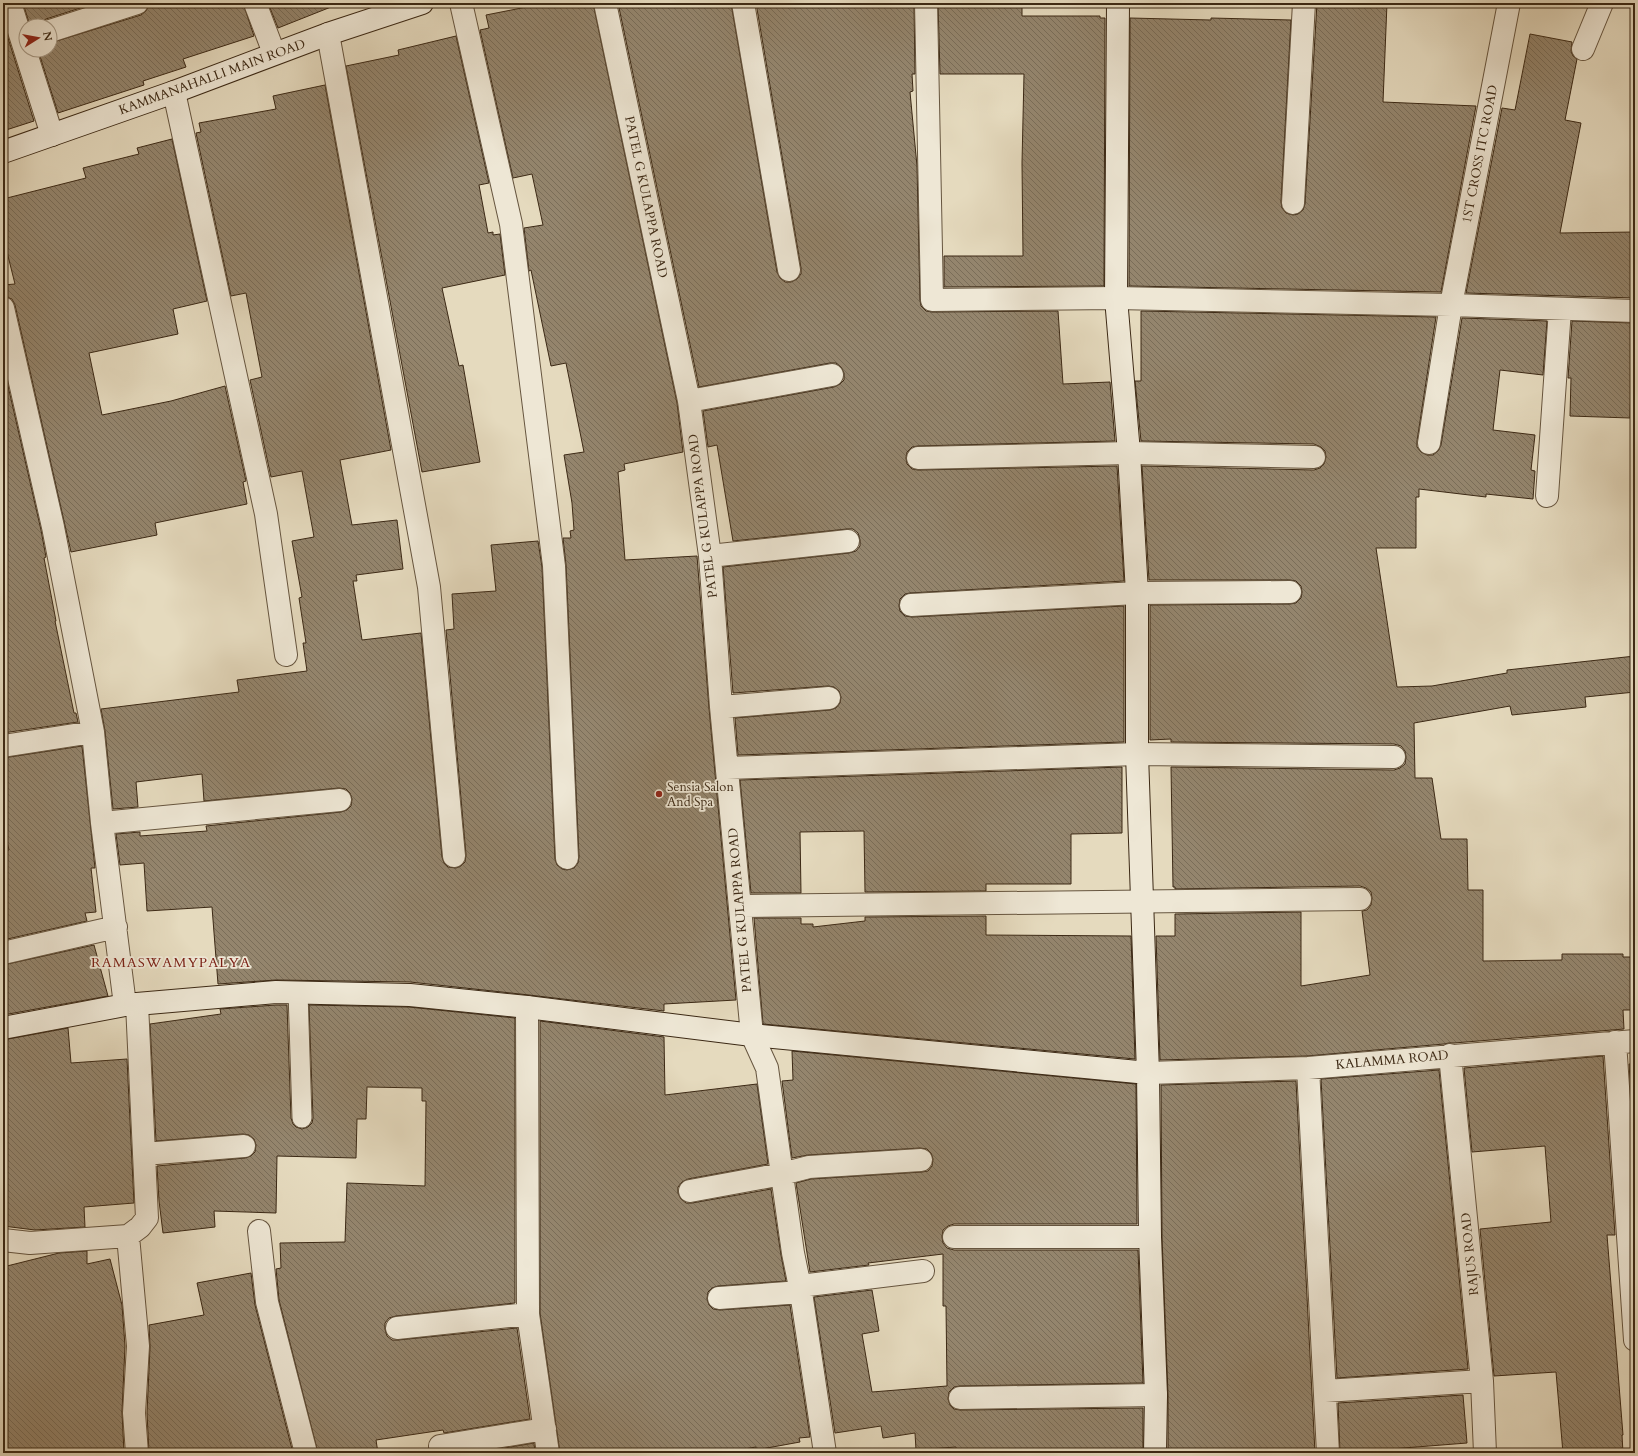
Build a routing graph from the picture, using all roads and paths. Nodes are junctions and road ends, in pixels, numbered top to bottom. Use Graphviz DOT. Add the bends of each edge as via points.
graph roads {
  1 [pos="10,3"];
  2 [pos="136,3"];
  3 [pos="255,3"];
  4 [pos="422,3"];
  5 [pos="461,3"];
  6 [pos="605,3"];
  7 [pos="743,3"];
  8 [pos="926,3"];
  9 [pos="1118,3"];
  10 [pos="1304,3"];
  11 [pos="1509,3"];
  12 [pos="1602,3"];
  13 [pos="397,7"];
  14 [pos="18,24"];
  15 [pos="58,28"];
  16 [pos="328,34"];
  17 [pos="1583,49"];
  18 [pos="274,53"];
  19 [pos="29,58"];
  20 [pos="174,92"];
  21 [pos="52,135"];
  22 [pos="3,152"];
  23 [pos="1293,203"];
  24 [pos="789,270"];
  25 [pos="1116,298"];
  26 [pos="1451,305"];
  27 [pos="3,308"];
  28 [pos="1560,309"];
  29 [pos="1635,311"];
  30 [pos="832,375"];
  31 [pos="689,401"];
  32 [pos="1429,443"];
  33 [pos="1129,453"];
  34 [pos="1314,457"];
  35 [pos="918,458"];
  36 [pos="1547,496"];
  37 [pos="848,541"];
  38 [pos="710,556"];
  39 [pos="1290,592"];
  40 [pos="1137,593"];
  41 [pos="911,605"];
  42 [pos="286,655"];
  43 [pos="829,698"];
  44 [pos="721,707"];
  45 [pos="93,732"];
  46 [pos="3,746"];
  47 [pos="1138,754"];
  48 [pos="1394,757"];
  49 [pos="727,768"];
  50 [pos="340,800"];
  51 [pos="102,823"];
  52 [pos="454,856"];
  53 [pos="567,858"];
  54 [pos="1360,900"];
  55 [pos="1142,901"];
  56 [pos="740,906"];
  57 [pos="116,927"];
  58 [pos="3,953"];
  59 [pos="298,992"];
  60 [pos="131,1005"];
  61 [pos="527,1007"];
  62 [pos="3,1028"];
  63 [pos="752,1036"];
  64 [pos="1625,1041"];
  65 [pos="1450,1055"];
  66 [pos="1308,1068"];
  67 [pos="1148,1073"];
  68 [pos="302,1118"];
  69 [pos="244,1146"];
  70 [pos="144,1154"];
  71 [pos="920,1160"];
  72 [pos="782,1174"];
  73 [pos="690,1191"];
  74 [pos="259,1232"];
  75 [pos="128,1236"];
  76 [pos="954,1237"];
  77 [pos="1150,1237"];
  78 [pos="3,1240"];
  79 [pos="923,1271"];
  80 [pos="801,1289"];
  81 [pos="719,1298"];
  82 [pos="528,1314"];
  83 [pos="397,1328"];
  84 [pos="1635,1340"];
  85 [pos="1482,1381"];
  86 [pos="1325,1391"];
  87 [pos="1156,1395"];
  88 [pos="960,1398"];
  89 [pos="545,1429"];
  90 [pos="137,1453"];
  91 [pos="306,1453"];
  92 [pos="441,1453"];
  93 [pos="548,1453"];
  94 [pos="822,1453"];
  95 [pos="1155,1453"];
  96 [pos="1328,1453"];
  97 [pos="1485,1453"];
  1 -- 14 [label="street"];
  2 -- 15 [label="street"];
  3 -- 18 [label="street"];
  4 -- 13 [label="street, KAMMANAHALLI MAIN ROAD"];
  5 -- 53 [label="street" via="511,224 553,558"];
  6 -- 31 [label="street, PATEL G KULAPPA ROAD"];
  7 -- 24 [label="street"];
  8 -- 25 [label="street" via="932,300"];
  9 -- 25 [label="street"];
  10 -- 23 [label="street"];
  11 -- 26 [label="street, 1ST CROSS ITC ROAD"];
  12 -- 17 [label="street"];
  13 -- 16 [label="street, KAMMANAHALLI MAIN ROAD"];
  16 -- 18 [label="street, KAMMANAHALLI MAIN ROAD"];
  16 -- 52 [label="street" via="429,587"];
  18 -- 20 [label="street, KAMMANAHALLI MAIN ROAD"];
  19 -- 21 [label="street"];
  20 -- 21 [label="street, KAMMANAHALLI MAIN ROAD"];
  20 -- 42 [label="street" via="266,514"];
  21 -- 22 [label="street, KAMMANAHALLI MAIN ROAD"];
  25 -- 26 [label="street"];
  25 -- 33 [label="street"];
  26 -- 28 [label="street"];
  26 -- 32 [label="street, 1ST CROSS ITC ROAD"];
  27 -- 45 [label="street" via="53,527"];
  28 -- 29 [label="street"];
  28 -- 36 [label="street"];
  30 -- 31 [label="street"];
  31 -- 38 [label="street, PATEL G KULAPPA ROAD"];
  33 -- 34 [label="street"];
  33 -- 35 [label="street"];
  33 -- 40 [label="street"];
  37 -- 38 [label="street"];
  38 -- 44 [label="street, PATEL G KULAPPA ROAD"];
  39 -- 40 [label="street"];
  40 -- 41 [label="street"];
  40 -- 47 [label="street"];
  43 -- 44 [label="street"];
  44 -- 49 [label="street, PATEL G KULAPPA ROAD"];
  45 -- 46 [label="street"];
  45 -- 51 [label="street"];
  47 -- 48 [label="street"];
  47 -- 49 [label="street"];
  47 -- 55 [label="street"];
  49 -- 56 [label="street, PATEL G KULAPPA ROAD"];
  50 -- 51 [label="street"];
  51 -- 57 [label="street"];
  54 -- 55 [label="street"];
  55 -- 56 [label="street"];
  55 -- 67 [label="street"];
  56 -- 63 [label="street, PATEL G KULAPPA ROAD"];
  57 -- 58 [label="street"];
  57 -- 60 [label="street"];
  59 -- 60 [label="street, KALAMMA ROAD"];
  59 -- 61 [label="street, KALAMMA ROAD" via="410,995"];
  59 -- 68 [label="lane"];
  60 -- 62 [label="street, KALAMMA ROAD"];
  60 -- 70 [label="street"];
  61 -- 63 [label="street, KALAMMA ROAD"];
  61 -- 82 [label="street"];
  63 -- 67 [label="street, KALAMMA ROAD"];
  63 -- 72 [label="street, PATEL G KULAPPA ROAD" via="767,1068"];
  64 -- 65 [label="street, KALAMMA ROAD"];
  64 -- 84 [label="street"];
  65 -- 66 [label="street, KALAMMA ROAD"];
  65 -- 85 [label="street, RAJUS ROAD"];
  66 -- 67 [label="street, KALAMMA ROAD"];
  66 -- 86 [label="street"];
  67 -- 77 [label="street"];
  69 -- 70 [label="street"];
  70 -- 75 [label="street" via="147,1218"];
  71 -- 72 [label="street" via="809,1167"];
  72 -- 73 [label="street"];
  72 -- 80 [label="street, PATEL G KULAPPA ROAD" via="793,1253"];
  74 -- 91 [label="street" via="267,1302"];
  75 -- 78 [label="street" via="30,1243"];
  75 -- 90 [label="street" via="138,1346 134,1413"];
  76 -- 77 [label="street"];
  77 -- 87 [label="street"];
  79 -- 80 [label="street"];
  80 -- 81 [label="street"];
  80 -- 94 [label="street, PATEL G KULAPPA ROAD"];
  82 -- 83 [label="street"];
  82 -- 89 [label="street"];
  85 -- 86 [label="street"];
  85 -- 97 [label="street, RAJUS ROAD"];
  86 -- 96 [label="street"];
  87 -- 88 [label="street"];
  87 -- 95 [label="street"];
  89 -- 92 [label="street" via="440,1446"];
  89 -- 93 [label="street"];
}
